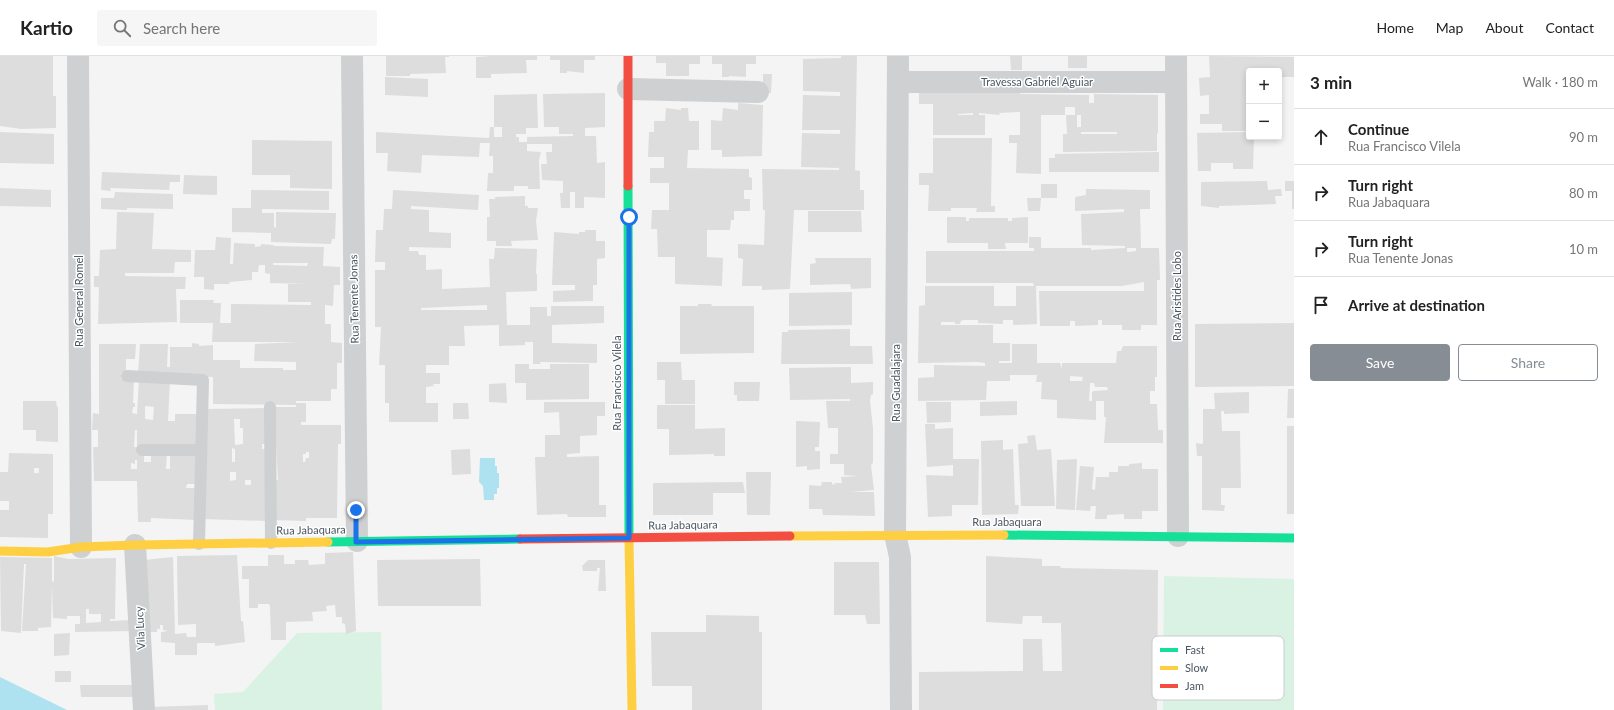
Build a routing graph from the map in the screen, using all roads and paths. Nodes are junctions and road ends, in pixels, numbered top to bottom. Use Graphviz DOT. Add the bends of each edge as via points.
graph roads {
  1 [pos="78,56"];
  2 [pos="352,56"];
  3 [pos="628,56"];
  4 [pos="898,56"];
  5 [pos="1176,56"];
  6 [pos="898,82"];
  7 [pos="1176,82"];
  8 [pos="628,89"];
  9 [pos="758,92"];
  10 [pos="126,376"];
  11 [pos="270,407"];
  12 [pos="142,450"];
  13 [pos="201,450"];
  14 [pos="895,534"];
  15 [pos="1178,536"];
  16 [pos="629,538"];
  17 [pos="1294,538"];
  18 [pos="356,542"];
  19 [pos="270,543"];
  20 [pos="199,544"];
  21 [pos="135,545"];
  22 [pos="81,547"];
  23 [pos="0,551"];
  24 [pos="144,710"];
  25 [pos="632,710"];
  26 [pos="901,710"];
  1 -- 22 [label="street, Rua General Romel"];
  2 -- 18 [label="street, Rua Tenente Jonas"];
  3 -- 8 [label="street, Rua Francisco Vilela"];
  4 -- 6 [label="street, Rua Guadalajara"];
  5 -- 7 [label="street, Rua Aristides Lobo"];
  6 -- 7 [label="street, Travessa Gabriel Aguiar"];
  6 -- 14 [label="street, Rua Guadalajara"];
  7 -- 15 [label="street, Rua Aristides Lobo"];
  8 -- 9 [label="street"];
  8 -- 16 [label="street, Rua Francisco Vilela"];
  10 -- 13 [label="lane" via="203,380"];
  11 -- 19 [label="lane"];
  12 -- 13 [label="lane"];
  13 -- 20 [label="lane"];
  14 -- 15 [label="street, Rua Jabaquara"];
  14 -- 16 [label="street, Rua Jabaquara"];
  14 -- 26 [label="street, Rua Guadalajara" via="900,557"];
  15 -- 17 [label="street, Rua Jabaquara"];
  16 -- 18 [label="street, Rua Jabaquara"];
  16 -- 25 [label="street, Rua Francisco Vilela"];
  18 -- 19 [label="street, Rua Jabaquara"];
  19 -- 20 [label="street, Rua Jabaquara"];
  20 -- 21 [label="street, Rua Jabaquara"];
  21 -- 22 [label="street, Rua Jabaquara"];
  21 -- 24 [label="street, Vila Lucy"];
  22 -- 23 [label="street, Rua Jabaquara" via="48,552"];
}
